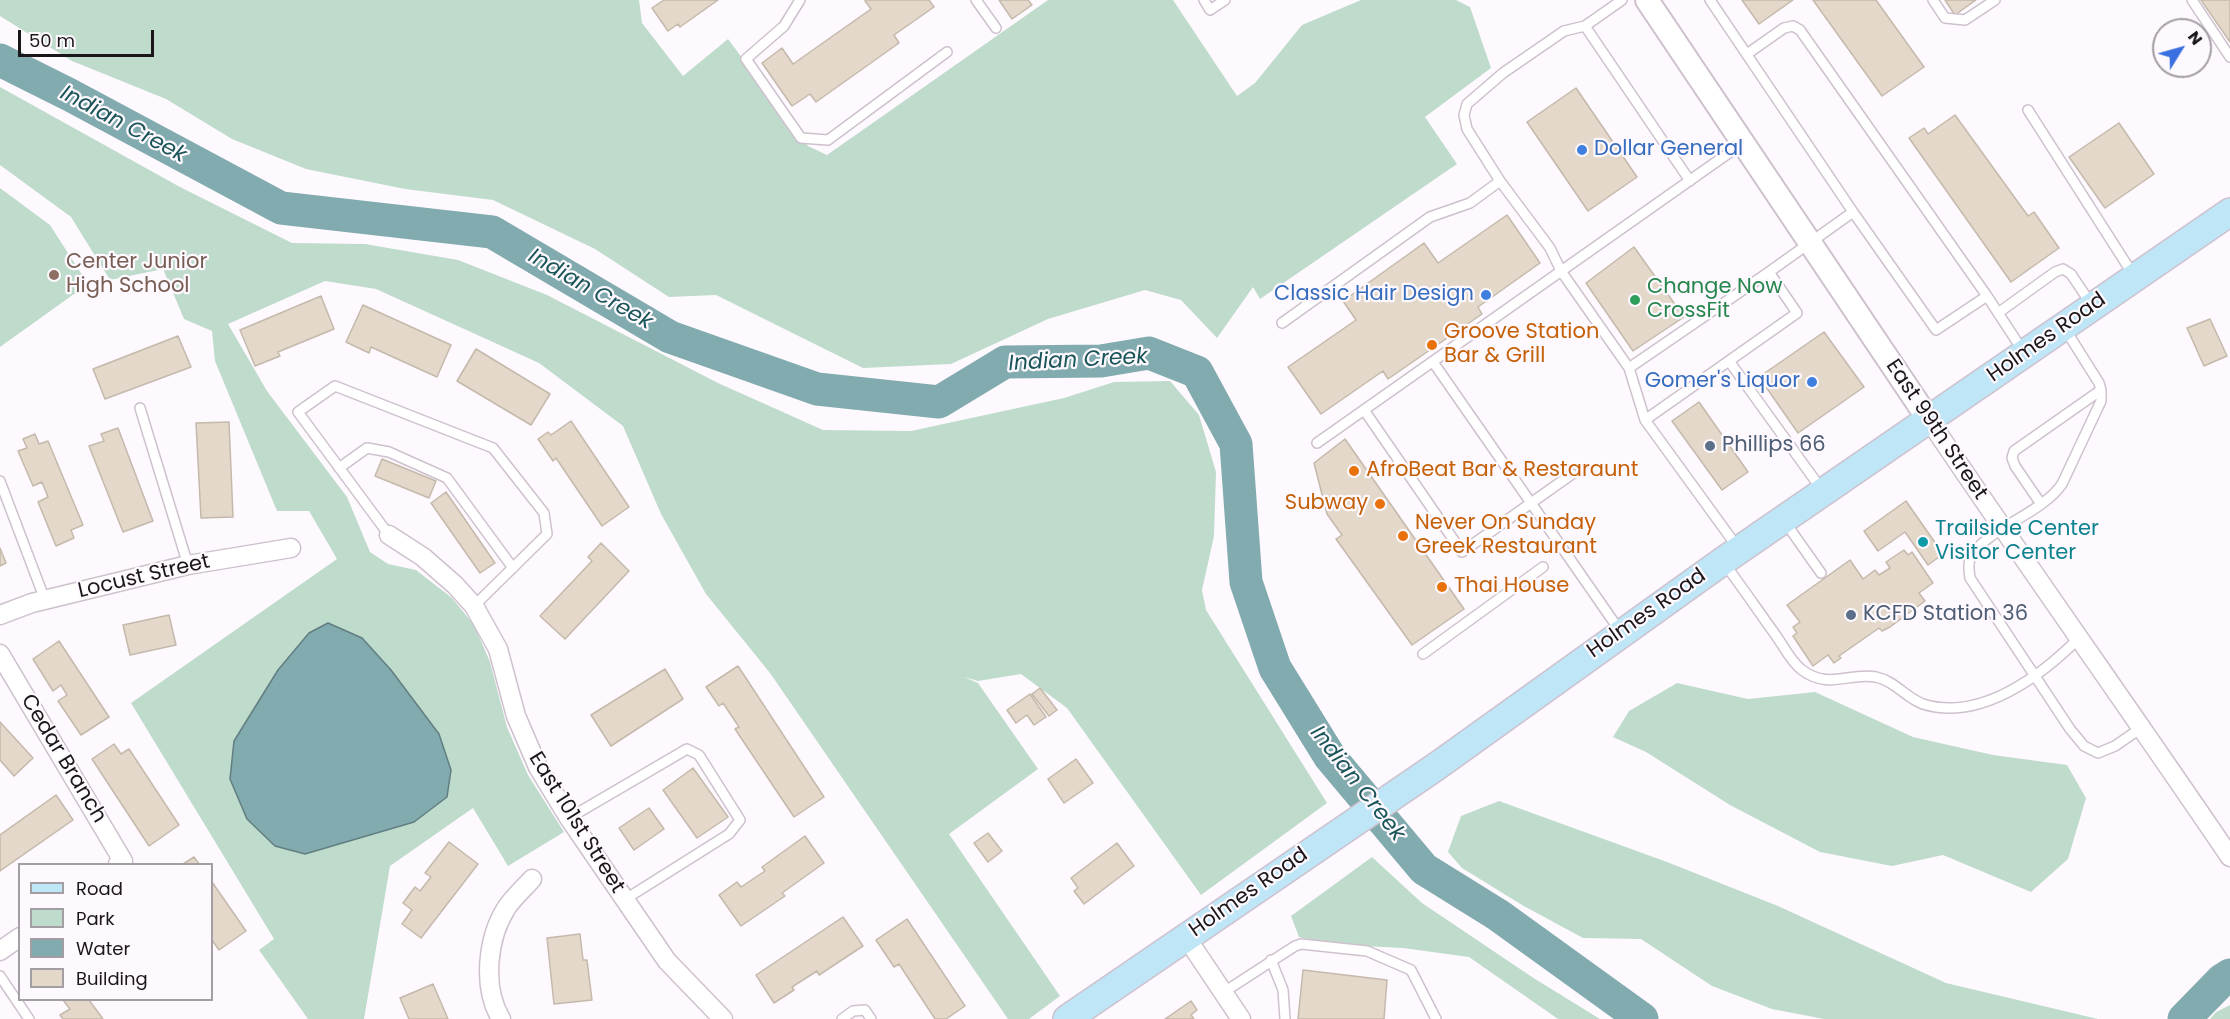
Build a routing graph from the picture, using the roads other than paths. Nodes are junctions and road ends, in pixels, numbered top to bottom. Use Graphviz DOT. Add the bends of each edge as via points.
graph roads {
  1 [pos="800,0"];
  2 [pos="976,0"];
  3 [pos="1204,0"];
  4 [pos="1225,0"];
  5 [pos="1622,0"];
  6 [pos="1647,0"];
  7 [pos="1710,0"];
  8 [pos="1933,0"];
  9 [pos="1995,0"];
  10 [pos="2192,0"];
  11 [pos="1585,26"];
  12 [pos="996,28"];
  13 [pos="947,52"];
  14 [pos="1747,54"];
  15 [pos="2230,57"];
  16 [pos="2028,110"];
  17 [pos="1743,143"];
  18 [pos="1500,181"];
  19 [pos="1690,181"];
  20 [pos="1853,212"];
  21 [pos="2229,215"];
  22 [pos="1811,243"];
  23 [pos="1561,271"];
  24 [pos="1769,272"];
  25 [pos="2136,278"];
  26 [pos="1987,296"];
  27 [pos="2093,307"];
  28 [pos="1998,313"];
  29 [pos="1282,322"];
  30 [pos="2064,327"];
  31 [pos="2025,354"];
  32 [pos="1729,361"];
  33 [pos="1433,362"];
  34 [pos="1629,368"];
  35 [pos="2102,390"];
  36 [pos="140,408"];
  37 [pos="1364,410"];
  38 [pos="1645,420"];
  39 [pos="1929,420"];
  40 [pos="1317,443"];
  41 [pos="339,468"];
  42 [pos="1572,474"];
  43 [pos="0,482"];
  44 [pos="1823,492"];
  45 [pos="1531,502"];
  46 [pos="2042,504"];
  47 [pos="1784,520"];
  48 [pos="2002,530"];
  49 [pos="389,535"];
  50 [pos="291,548"];
  51 [pos="1731,555"];
  52 [pos="188,565"];
  53 [pos="1544,567"];
  54 [pos="513,568"];
  55 [pos="1821,573"];
  56 [pos="45,600"];
  57 [pos="474,606"];
  58 [pos="0,615"];
  59 [pos="1621,632"];
  60 [pos="2079,638"];
  61 [pos="0,654"];
  62 [pos="1423,654"];
  63 [pos="2034,676"];
  64 [pos="2141,728"];
  65 [pos="568,818"];
  66 [pos="2230,857"];
  67 [pos="122,863"];
  68 [pos="532,879"];
  69 [pos="624,900"];
  70 [pos="1186,937"];
  71 [pos="18,938"];
  72 [pos="0,951"];
  73 [pos="1271,960"];
  74 [pos="0,976"];
  75 [pos="1224,992"];
  76 [pos="498,1014"];
  77 [pos="29,1019"];
  78 [pos="723,1019"];
  79 [pos="842,1019"];
  80 [pos="872,1019"];
  81 [pos="1066,1019"];
  82 [pos="1241,1019"];
  83 [pos="1285,1019"];
  84 [pos="1436,1019"];
  1 -- 13 [label="lane" via="784,26 746,59 801,138 828,140"];
  2 -- 12 [label="lane"];
  3 -- 4 [label="lane" via="1210,9"];
  5 -- 11 [label="lane"];
  6 -- 17 [label="street, East 99th Street"];
  7 -- 14 [label="lane"];
  8 -- 9 [label="lane" via="1945,18 1965,20"];
  10 -- 15 [label="lane"];
  11 -- 18 [label="lane" via="1564,31 1503,73 1467,104 1467,129"];
  11 -- 19 [label="lane"];
  14 -- 20 [label="lane"];
  14 -- 26 [label="lane" via="1784,28 1793,26 1800,30"];
  16 -- 25 [label="lane"];
  17 -- 19 [label="lane"];
  17 -- 22 [label="street, East 99th Street"];
  18 -- 23 [label="lane" via="1550,248"];
  18 -- 29 [label="lane" via="1470,203 1430,217"];
  19 -- 23 [label="lane"];
  20 -- 22 [label="lane"];
  20 -- 26 [label="lane" via="1936,330"];
  21 -- 25 [label="main road, Holmes Road"];
  22 -- 24 [label="lane"];
  22 -- 39 [label="street, East 99th Street"];
  23 -- 33 [label="lane"];
  23 -- 34 [label="lane"];
  24 -- 32 [label="lane" via="1797,313"];
  24 -- 34 [label="lane"];
  25 -- 27 [label="main road, Holmes Road"];
  26 -- 28 [label="lane"];
  27 -- 28 [label="lane" via="2071,274 2063,269"];
  27 -- 30 [label="main road, Holmes Road"];
  28 -- 31 [label="lane"];
  30 -- 31 [label="main road, Holmes Road"];
  30 -- 35 [label="lane"];
  31 -- 39 [label="main road, Holmes Road"];
  32 -- 38 [label="lane"];
  32 -- 44 [label="lane"];
  33 -- 37 [label="lane"];
  33 -- 45 [label="lane"];
  34 -- 38 [label="lane"];
  35 -- 46 [label="lane" via="2101,401 2062,484"];
  35 -- 46 [label="lane" via="2014,451 2015,466"];
  36 -- 52 [label="lane"];
  37 -- 40 [label="lane"];
  37 -- 45 [label="lane" via="1462,552"];
  38 -- 51 [label="lane"];
  39 -- 44 [label="main road, Holmes Road"];
  39 -- 48 [label="street, East 99th Street"];
  41 -- 49 [label="lane"];
  41 -- 54 [label="lane" via="367,448 389,452 447,478"];
  41 -- 54 [label="lane" via="298,412 335,386 493,448 544,513 547,534"];
  42 -- 45 [label="lane"];
  43 -- 56 [label="lane"];
  44 -- 47 [label="main road, Holmes Road"];
  45 -- 59 [label="lane"];
  46 -- 48 [label="lane"];
  47 -- 51 [label="main road, Holmes Road"];
  47 -- 55 [label="lane"];
  48 -- 60 [label="street, East 99th Street"];
  48 -- 63 [label="lane" via="1975,552 1970,560 1970,578"];
  49 -- 57 [label="street, East 101st Street" via="423,557"];
  50 -- 52 [label="street, Locust Street"];
  51 -- 59 [label="main road, Holmes Road"];
  51 -- 63 [label="lane" via="1789,655 1813,676 1830,681 1876,677 1924,704 1952,708 1978,705"];
  52 -- 56 [label="street, Locust Street"];
  53 -- 62 [label="lane"];
  54 -- 57 [label="lane"];
  56 -- 58 [label="street, Locust Street"];
  57 -- 65 [label="street, East 101st Street" via="498,648 516,717 538,767"];
  59 -- 70 [label="main road, Holmes Road" via="1437,766"];
  60 -- 63 [label="lane"];
  60 -- 64 [label="street, East 99th Street"];
  61 -- 67 [label="street, Cedar Branch"];
  63 -- 64 [label="lane" via="2084,746 2098,753"];
  64 -- 66 [label="street, East 99th Street"];
  65 -- 69 [label="street, East 101st Street"];
  65 -- 69 [label="lane" via="687,749 699,755 740,820 729,834"];
  68 -- 76 [label="street" via="507,908 495,937 488,971"];
  69 -- 78 [label="street, East 101st Street" via="667,961"];
  70 -- 75 [label="street"];
  70 -- 81 [label="main road, Holmes Road"];
  71 -- 72 [label="street"];
  73 -- 75 [label="lane"];
  73 -- 83 [label="lane" via="1283,990"];
  73 -- 84 [label="lane" via="1300,944 1377,954 1411,970"];
  74 -- 77 [label="lane"];
  75 -- 82 [label="street"];
  79 -- 80 [label="lane" via="853,1011 865,1010"];
}
